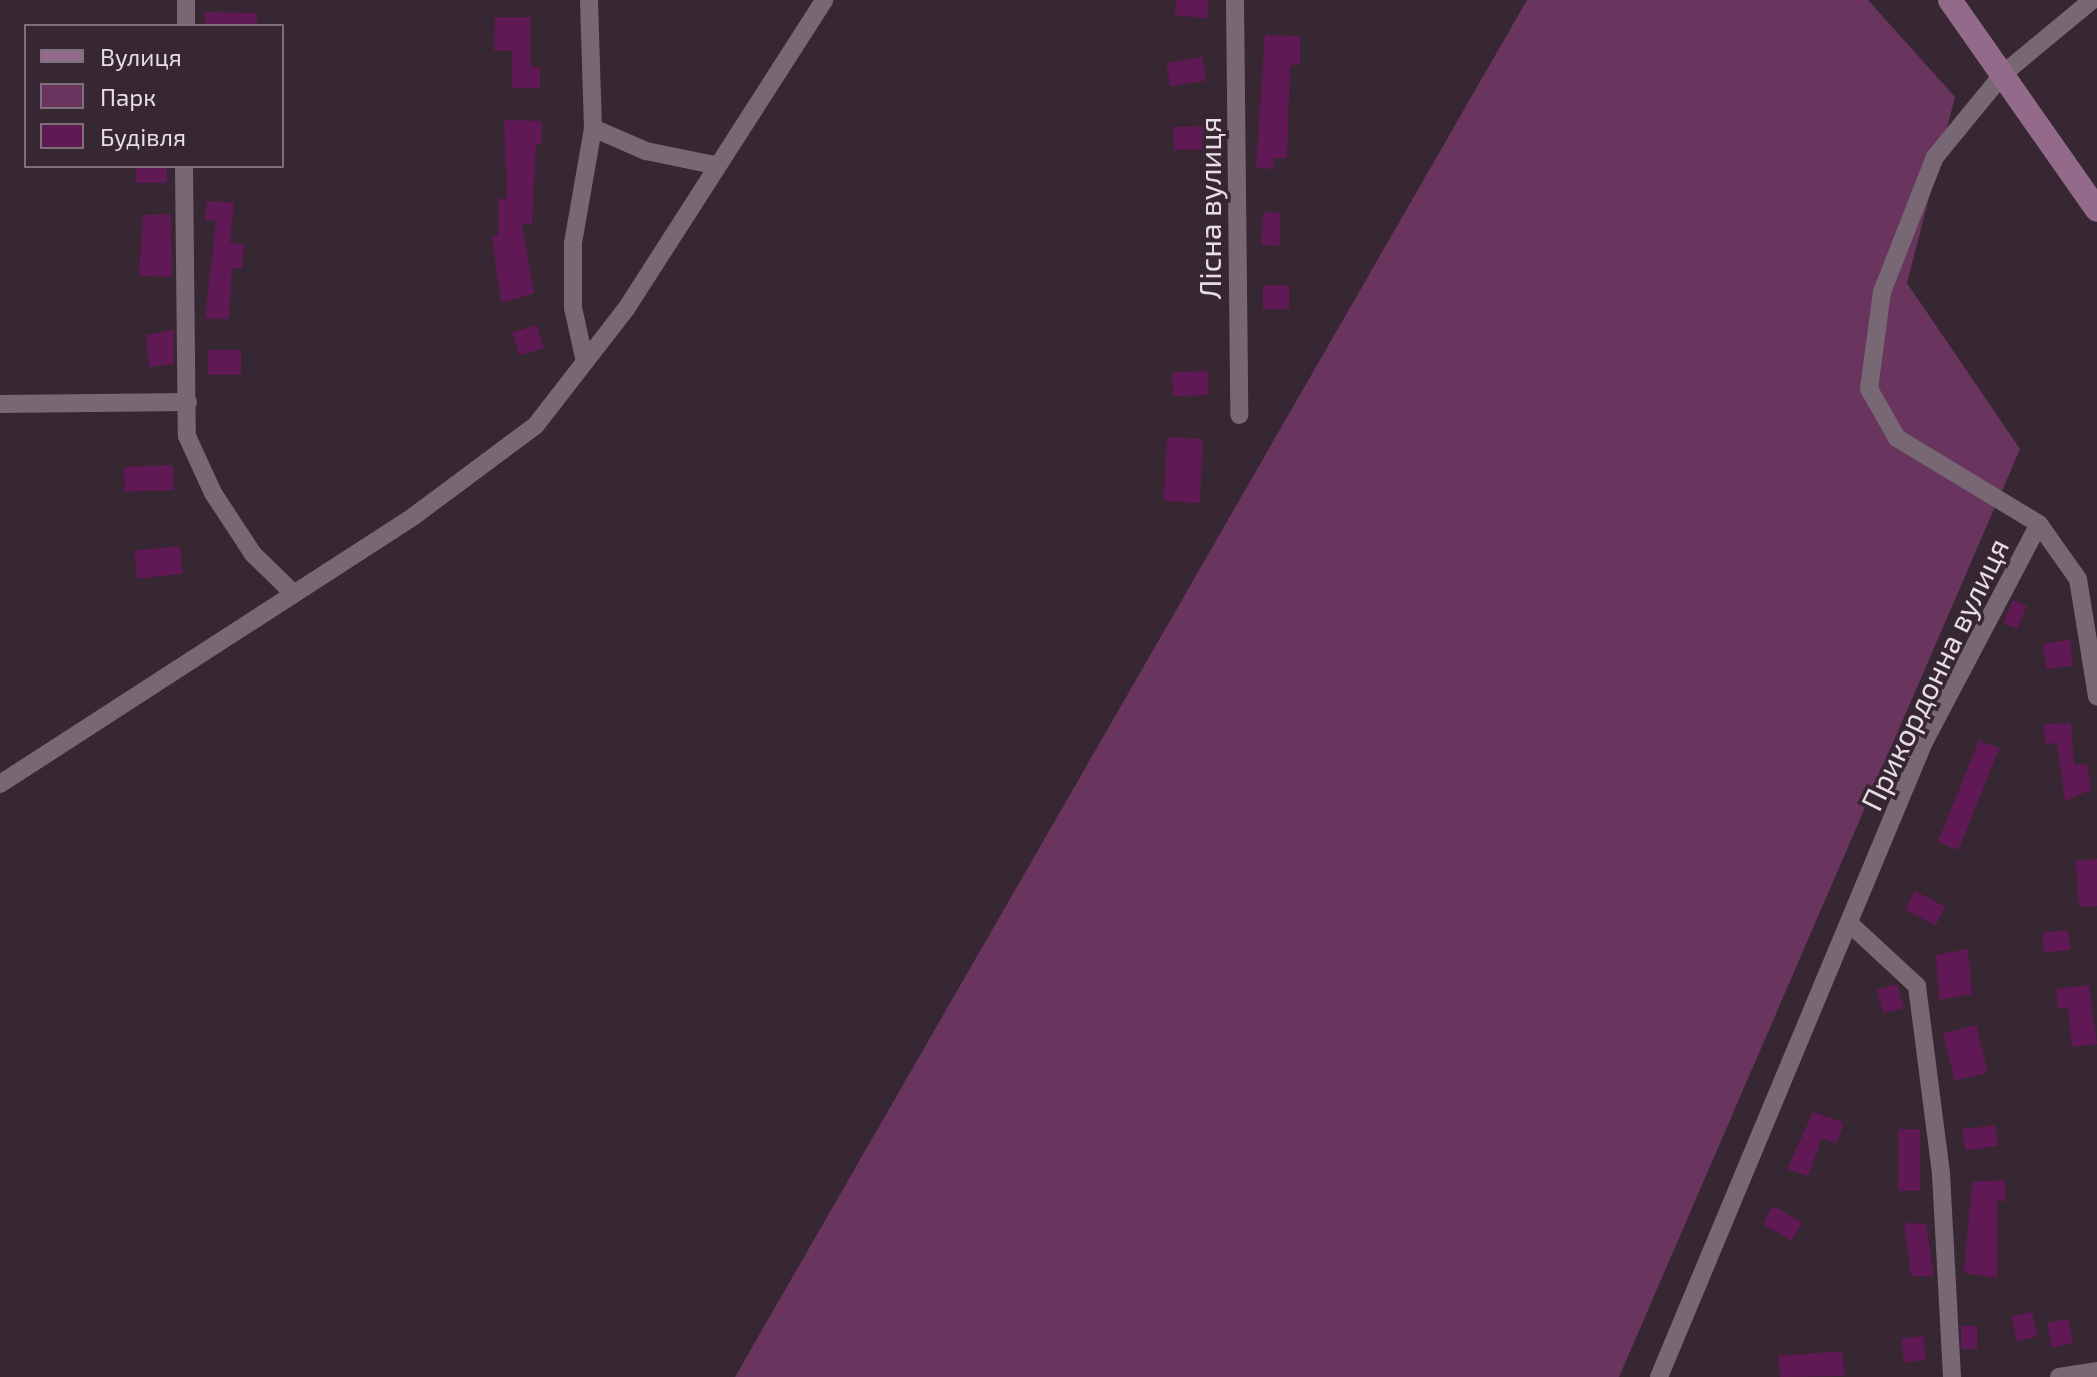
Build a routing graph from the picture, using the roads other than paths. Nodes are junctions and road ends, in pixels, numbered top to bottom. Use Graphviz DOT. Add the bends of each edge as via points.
graph roads {
  1 [pos="186,0"];
  2 [pos="589,0"];
  3 [pos="824,0"];
  4 [pos="1235,0"];
  5 [pos="1950,0"];
  6 [pos="2092,0"];
  7 [pos="186,24"];
  8 [pos="2003,74"];
  9 [pos="593,128"];
  10 [pos="714,165"];
  11 [pos="184,168"];
  12 [pos="2097,210"];
  13 [pos="585,362"];
  14 [pos="188,402"];
  15 [pos="0,404"];
  16 [pos="1239,415"];
  17 [pos="2039,524"];
  18 [pos="291,591"];
  19 [pos="2097,696"];
  20 [pos="0,784"];
  21 [pos="1849,923"];
  22 [pos="2097,1371"];
  23 [pos="1659,1377"];
  24 [pos="1952,1377"];
  25 [pos="2059,1377"];
  1 -- 7 [label="street"];
  2 -- 9 [label="street"];
  3 -- 10 [label="street"];
  4 -- 16 [label="street, Лісна вулиця"];
  5 -- 8 [label="main road"];
  6 -- 8 [label="street, Прикордонна вулиця"];
  8 -- 12 [label="main road"];
  8 -- 17 [label="street, Прикордонна вулиця" via="1935,157 1882,292 1869,389 1897,438"];
  9 -- 10 [label="street" via="646,151"];
  9 -- 13 [label="street" via="573,243 573,308"];
  10 -- 13 [label="street"];
  11 -- 14 [label="street"];
  13 -- 18 [label="street" via="536,425 414,516"];
  14 -- 15 [label="street"];
  14 -- 18 [label="street" via="187,436 213,493 253,554"];
  17 -- 19 [label="street" via="2078,579"];
  17 -- 21 [label="street, Прикордонна вулиця" via="1924,742"];
  18 -- 20 [label="street"];
  21 -- 23 [label="street, Прикордонна вулиця"];
  21 -- 24 [label="street" via="1917,986 1941,1174"];
  22 -- 25 [label="street"];
}
